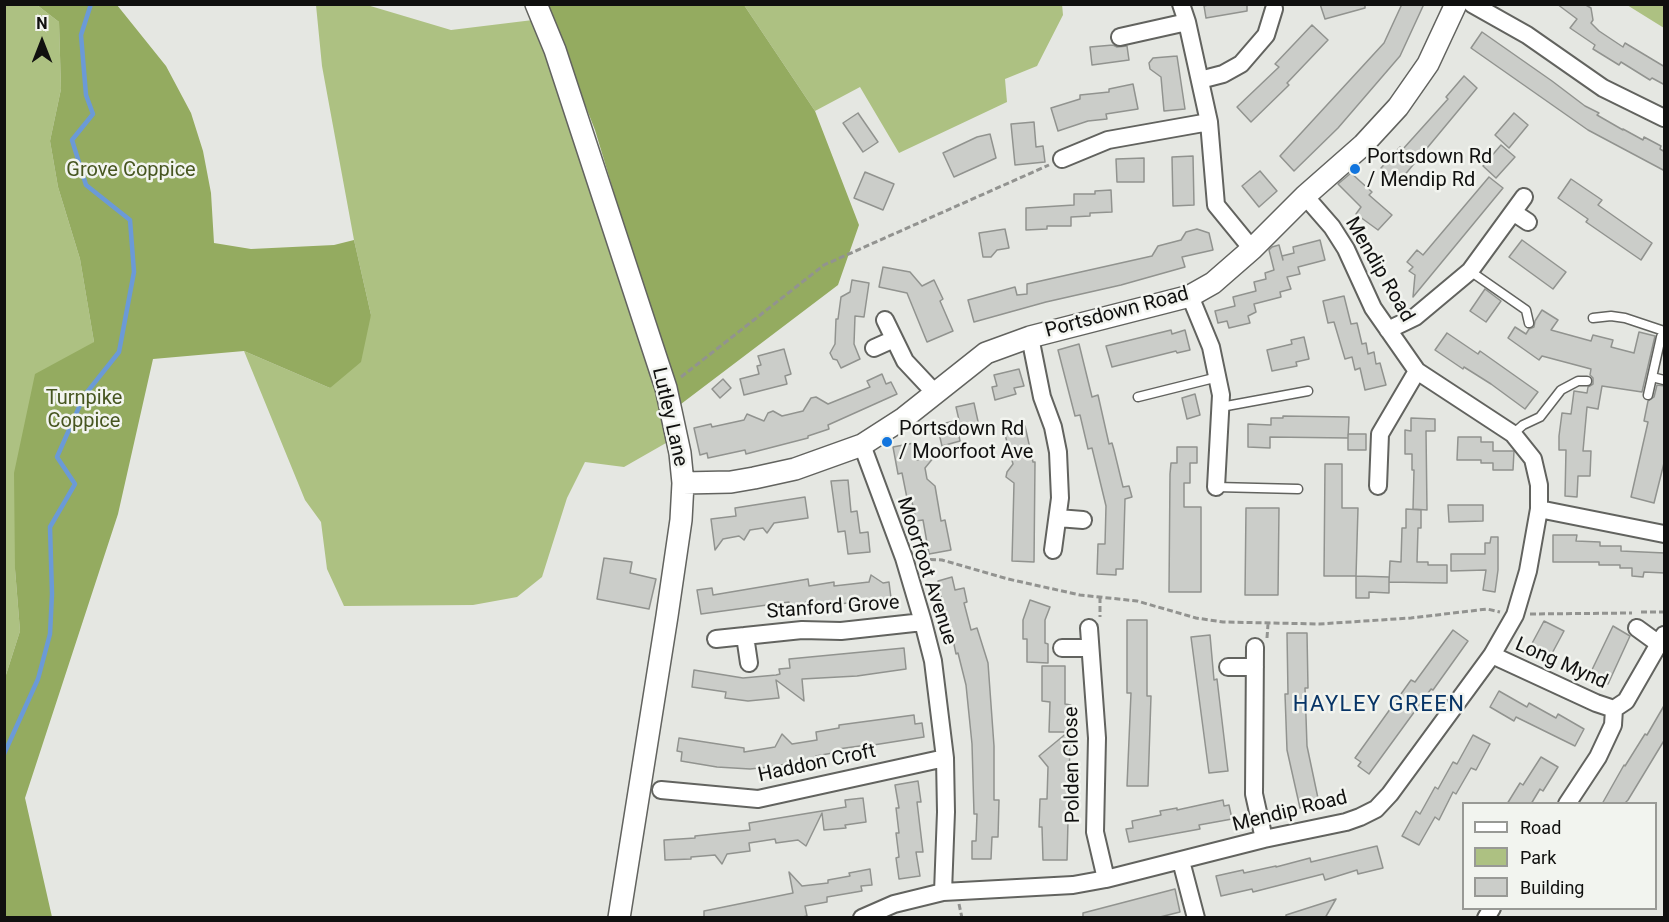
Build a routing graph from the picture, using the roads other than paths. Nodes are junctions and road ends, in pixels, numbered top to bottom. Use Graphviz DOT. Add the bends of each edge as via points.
graph roads {
  1 [pos="536,4"];
  2 [pos="1456,4"];
  3 [pos="1472,4"];
  4 [pos="1182,5"];
  5 [pos="1274,9"];
  6 [pos="1187,22"];
  7 [pos="1120,37"];
  8 [pos="1200,80"];
  9 [pos="1665,118"];
  10 [pos="1209,122"];
  11 [pos="1062,159"];
  12 [pos="1305,196"];
  13 [pos="1524,197"];
  14 [pos="1513,212"];
  15 [pos="1528,222"];
  16 [pos="1252,249"];
  17 [pos="1470,271"];
  18 [pos="1190,296"];
  19 [pos="1593,318"];
  20 [pos="885,320"];
  21 [pos="1529,323"];
  22 [pos="1388,330"];
  23 [pos="1663,334"];
  24 [pos="1030,337"];
  25 [pos="894,339"];
  26 [pos="874,348"];
  27 [pos="1417,371"];
  28 [pos="1218,377"];
  29 [pos="1652,377"];
  30 [pos="1665,380"];
  31 [pos="1587,381"];
  32 [pos="1308,391"];
  33 [pos="935,393"];
  34 [pos="1648,395"];
  35 [pos="1138,397"];
  36 [pos="1221,406"];
  37 [pos="1513,434"];
  38 [pos="862,445"];
  39 [pos="683,483"];
  40 [pos="1378,486"];
  41 [pos="1216,487"];
  42 [pos="1298,489"];
  43 [pos="1539,509"];
  44 [pos="1058,518"];
  45 [pos="1083,520"];
  46 [pos="1665,534"];
  47 [pos="1053,550"];
  48 [pos="923,621"];
  49 [pos="1089,628"];
  50 [pos="1637,628"];
  51 [pos="745,636"];
  52 [pos="716,639"];
  53 [pos="1662,639"];
  54 [pos="1255,647"];
  55 [pos="1062,648"];
  56 [pos="1090,648"];
  57 [pos="1492,656"];
  58 [pos="749,663"];
  59 [pos="1228,667"];
  60 [pos="1255,667"];
  61 [pos="1614,708"];
  62 [pos="945,758"];
  63 [pos="661,790"];
  64 [pos="1568,802"];
  65 [pos="1264,839"];
  66 [pos="1181,861"];
  67 [pos="1106,879"];
  68 [pos="943,892"];
  69 [pos="619,918"];
  70 [pos="862,918"];
  71 [pos="1196,918"];
  1 -- 39 [label="street, Lutley Lane" via="555,50 666,388"];
  2 -- 12 [label="street, Portsdown Road" via="1428,64 1398,107 1363,145"];
  3 -- 9 [label="street" via="1527,35 1603,88"];
  4 -- 6 [label="street"];
  5 -- 8 [label="street" via="1266,35 1242,64"];
  6 -- 7 [label="street"];
  6 -- 8 [label="street"];
  8 -- 10 [label="street"];
  10 -- 11 [label="street" via="1108,140"];
  10 -- 16 [label="street" via="1216,205"];
  12 -- 16 [label="street, Portsdown Road"];
  12 -- 22 [label="street, Mendip Road" via="1346,249 1373,308"];
  13 -- 14 [label="street"];
  14 -- 15 [label="street"];
  14 -- 17 [label="street"];
  16 -- 18 [label="street, Portsdown Road" via="1213,283"];
  17 -- 21 [label="lane" via="1526,310"];
  17 -- 22 [label="street" via="1415,317"];
  18 -- 24 [label="street, Portsdown Road"];
  18 -- 28 [label="street" via="1211,347"];
  19 -- 23 [label="lane" via="1625,318"];
  20 -- 25 [label="street"];
  22 -- 27 [label="street, Mendip Road"];
  23 -- 29 [label="lane"];
  24 -- 33 [label="street, Portsdown Road" via="986,353"];
  24 -- 44 [label="street" via="1058,452"];
  25 -- 26 [label="street"];
  25 -- 33 [label="street" via="904,361"];
  27 -- 37 [label="street, Mendip Road"];
  27 -- 40 [label="street" via="1380,434"];
  28 -- 35 [label="lane"];
  28 -- 36 [label="street"];
  29 -- 30 [label="lane"];
  29 -- 34 [label="lane"];
  31 -- 37 [label="lane" via="1561,390 1540,417"];
  32 -- 36 [label="lane"];
  33 -- 38 [label="street, Portsdown Road"];
  36 -- 41 [label="street"];
  37 -- 43 [label="street, Mendip Road" via="1533,459"];
  38 -- 39 [label="street, Portsdown Road" via="795,469 754,478"];
  38 -- 48 [label="street, Moorfoot Avenue"];
  39 -- 69 [label="street, Lutley Lane" via="667,616"];
  41 -- 42 [label="lane"];
  43 -- 46 [label="street"];
  43 -- 57 [label="street, Mendip Road" via="1515,615"];
  44 -- 45 [label="street"];
  44 -- 47 [label="street"];
  48 -- 51 [label="street, Stanford Grove" via="851,631 802,630"];
  48 -- 62 [label="street, Moorfoot Avenue" via="940,705"];
  49 -- 56 [label="street, Polden Close"];
  50 -- 53 [label="street, Long Mynd"];
  51 -- 52 [label="street, Stanford Grove"];
  51 -- 58 [label="street, Stanford Grove"];
  53 -- 61 [label="street, Long Mynd" via="1626,701"];
  54 -- 60 [label="street"];
  55 -- 56 [label="street"];
  56 -- 67 [label="street, Polden Close" via="1097,738 1095,832"];
  57 -- 61 [label="street, Long Mynd"];
  57 -- 65 [label="street, Mendip Road" via="1376,809 1346,822"];
  59 -- 60 [label="street"];
  60 -- 65 [label="street" via="1254,794"];
  61 -- 64 [label="street, Long Mynd" via="1612,725 1598,757"];
  62 -- 63 [label="street, Haddon Croft" via="758,800"];
  62 -- 68 [label="street, Moorfoot Avenue"];
  65 -- 66 [label="street, Mendip Road"];
  66 -- 67 [label="street, Mendip Road"];
  66 -- 71 [label="street"];
  67 -- 68 [label="street, Mendip Road" via="1042,888"];
  68 -- 70 [label="street, Mendip Road" via="894,904"];
}
